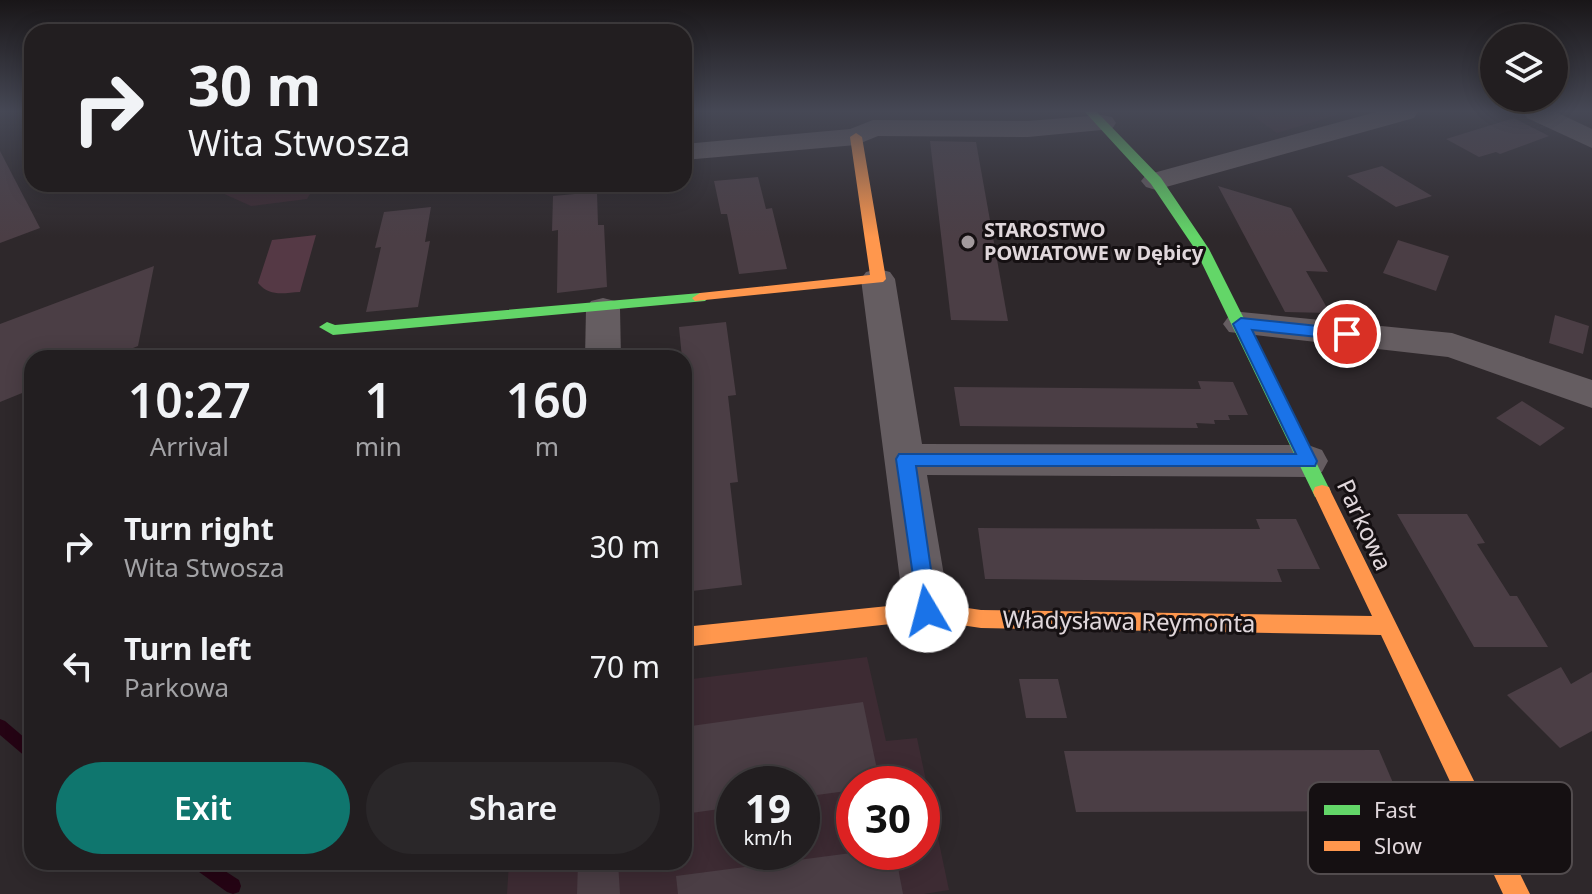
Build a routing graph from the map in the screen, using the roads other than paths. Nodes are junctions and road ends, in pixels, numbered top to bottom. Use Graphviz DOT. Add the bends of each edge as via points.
graph roads {
  1 [pos="859,154"];
  2 [pos="1130,154"];
  3 [pos="1254,154"];
  4 [pos="1156,181"];
  5 [pos="878,279"];
  6 [pos="603,309"];
  7 [pos="1241,324"];
  8 [pos="327,327"];
  9 [pos="603,350"];
  10 [pos="1592,394"];
  11 [pos="905,459"];
  12 [pos="1308,461"];
  13 [pos="927,611"];
  14 [pos="1385,626"];
  15 [pos="692,636"];
  16 [pos="1462,782"];
  17 [pos="1507,874"];
  18 [pos="1517,894"];
  1 -- 5 [label="street"];
  2 -- 4 [label="street, Parkowa"];
  3 -- 4 [label="street"];
  4 -- 7 [label="street, Parkowa" via="1202,249"];
  5 -- 6 [label="street"];
  5 -- 11 [label="street"];
  6 -- 8 [label="street"];
  6 -- 9 [label="street"];
  7 -- 10 [label="street" via="1452,345"];
  7 -- 12 [label="street, Parkowa"];
  11 -- 12 [label="street"];
  11 -- 13 [label="street"];
  12 -- 14 [label="street, Parkowa"];
  13 -- 14 [label="street, Władysława Reymonta" via="981,619"];
  13 -- 15 [label="street, Władysława Reymonta"];
  14 -- 16 [label="street, Parkowa"];
  17 -- 18 [label="street, Parkowa"];
}
